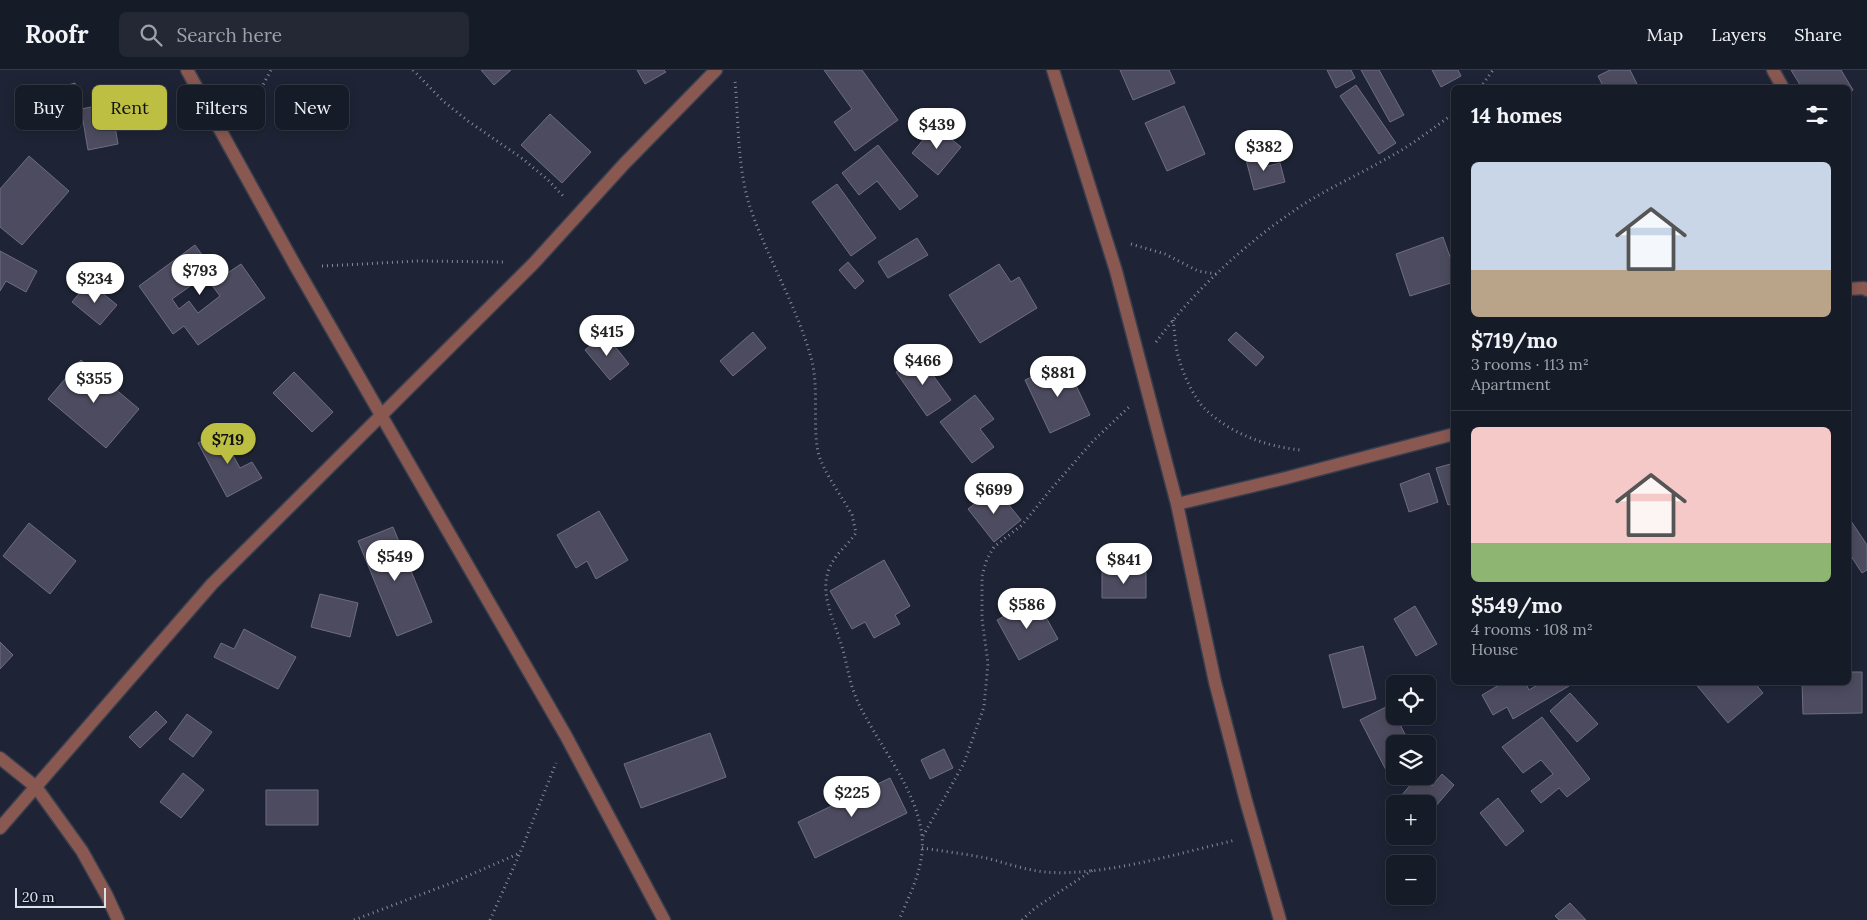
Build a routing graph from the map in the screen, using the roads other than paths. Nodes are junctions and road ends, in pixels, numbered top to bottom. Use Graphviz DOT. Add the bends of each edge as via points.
graph roads {
  1 [pos="187,70"];
  2 [pos="716,70"];
  3 [pos="1053,70"];
  4 [pos="1773,70"];
  5 [pos="1781,85"];
  6 [pos="1851,289"];
  7 [pos="1867,290"];
  8 [pos="381,415"];
  9 [pos="1451,435"];
  10 [pos="1177,504"];
  11 [pos="0,758"];
  12 [pos="36,787"];
  13 [pos="0,828"];
  14 [pos="118,920"];
  15 [pos="664,920"];
  16 [pos="1280,920"];
  1 -- 8 [label="street"];
  2 -- 8 [label="street" via="534,262"];
  3 -- 10 [label="street" via="1106,238"];
  4 -- 5 [label="street"];
  6 -- 7 [label="street"];
  8 -- 12 [label="street" via="212,584"];
  8 -- 15 [label="street" via="566,736"];
  9 -- 10 [label="street"];
  10 -- 16 [label="street" via="1215,682"];
  11 -- 12 [label="street"];
  12 -- 13 [label="street"];
  12 -- 14 [label="street" via="82,851"];
}
